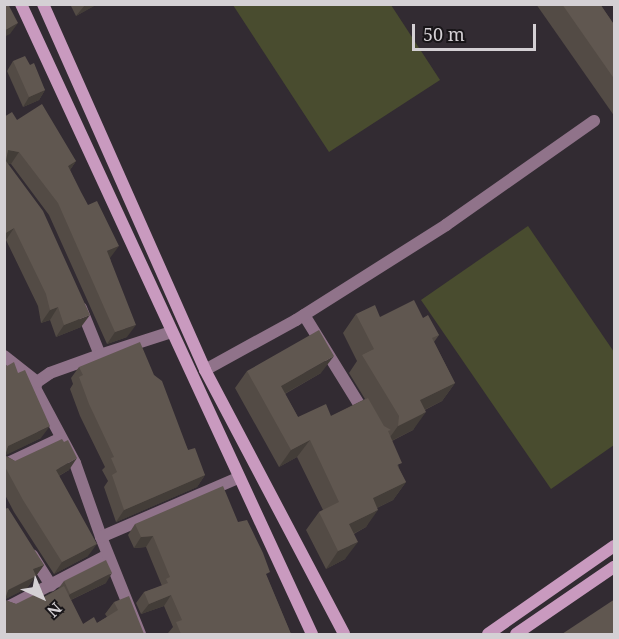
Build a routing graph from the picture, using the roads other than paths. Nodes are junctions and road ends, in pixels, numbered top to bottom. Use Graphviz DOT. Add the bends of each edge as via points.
graph roads {
  1 [pos="21,4"];
  2 [pos="43,4"];
  3 [pos="594,121"];
  4 [pos="77,298"];
  5 [pos="304,315"];
  6 [pos="171,332"];
  7 [pos="100,355"];
  8 [pos="4,356"];
  9 [pos="205,370"];
  10 [pos="37,382"];
  11 [pos="374,429"];
  12 [pos="61,438"];
  13 [pos="4,465"];
  14 [pos="238,478"];
  15 [pos="101,537"];
  16 [pos="22,539"];
  17 [pos="615,546"];
  18 [pos="106,556"];
  19 [pos="615,567"];
  20 [pos="51,585"];
  21 [pos="4,609"];
  22 [pos="140,634"];
  23 [pos="312,634"];
  24 [pos="344,634"];
  25 [pos="488,634"];
  26 [pos="516,634"];
  1 -- 6 [label="main road"];
  2 -- 9 [label="main road"];
  3 -- 5 [label="street" via="446,225"];
  4 -- 7 [label="street"];
  5 -- 9 [label="street"];
  5 -- 11 [label="street"];
  6 -- 7 [label="street"];
  6 -- 14 [label="main road"];
  7 -- 10 [label="street" via="50,372"];
  8 -- 10 [label="street"];
  9 -- 24 [label="main road"];
  10 -- 12 [label="street" via="35,388"];
  12 -- 13 [label="street"];
  12 -- 15 [label="street" via="75,464"];
  14 -- 15 [label="street"];
  14 -- 23 [label="main road"];
  15 -- 18 [label="street"];
  16 -- 20 [label="street"];
  17 -- 25 [label="main road"];
  18 -- 20 [label="street"];
  18 -- 22 [label="street"];
  19 -- 26 [label="main road"];
  20 -- 21 [label="street"];
}
